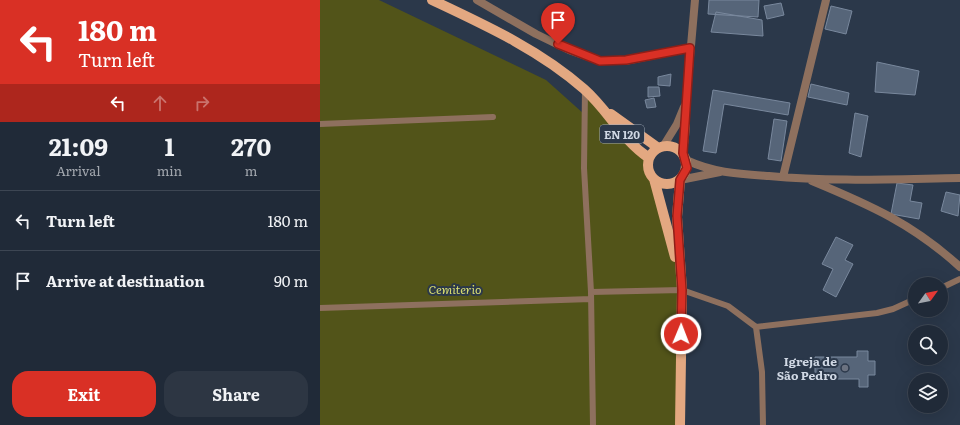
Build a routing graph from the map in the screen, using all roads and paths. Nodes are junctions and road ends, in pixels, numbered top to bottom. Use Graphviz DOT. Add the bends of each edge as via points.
graph roads {
  1 [pos="432,0"];
  2 [pos="477,0"];
  3 [pos="695,0"];
  4 [pos="826,0"];
  5 [pos="690,48"];
  6 [pos="585,90"];
  7 [pos="686,103"];
  8 [pos="599,106"];
  9 [pos="493,117"];
  10 [pos="320,124"];
  11 [pos="661,146"];
  12 [pos="685,157"];
  13 [pos="648,158"];
  14 [pos="721,172"];
  15 [pos="783,177"];
  16 [pos="960,178"];
  17 [pos="654,179"];
  18 [pos="680,180"];
  19 [pos="810,180"];
  20 [pos="960,267"];
  21 [pos="680,278"];
  22 [pos="960,279"];
  23 [pos="948,285"];
  24 [pos="682,290"];
  25 [pos="591,292"];
  26 [pos="591,299"];
  27 [pos="908,302"];
  28 [pos="320,308"];
  29 [pos="756,326"];
  30 [pos="593,425"];
  31 [pos="680,425"];
  32 [pos="763,425"];
  1 -- 6 [label="main road, EN 120" via="528,48"];
  2 -- 5 [label="street" via="536,34 600,61 626,60"];
  3 -- 5 [label="street"];
  4 -- 15 [label="street"];
  5 -- 7 [label="street"];
  6 -- 8 [label="main road, EN 120"];
  6 -- 25 [label="lane" via="584,168"];
  7 -- 11 [label="street" via="677,124"];
  7 -- 12 [label="street"];
  8 -- 11 [label="main road, EN 120"];
  8 -- 13 [label="main road, EN 120" via="634,148"];
  9 -- 10 [label="lane"];
  11 -- 12 [label="main road, EN 120" via="675,147"];
  11 -- 13 [label="main road, EN 120"];
  12 -- 14 [label="street" via="702,167"];
  12 -- 18 [label="main road, EN 120" via="687,168"];
  13 -- 17 [label="main road, EN 120" via="649,173"];
  14 -- 15 [label="street"];
  14 -- 18 [label="street"];
  15 -- 19 [label="street"];
  16 -- 19 [label="street"];
  17 -- 18 [label="main road" via="666,184"];
  17 -- 21 [label="main road, EN 120"];
  18 -- 21 [label="main road, EN 120" via="677,216"];
  19 -- 20 [label="street" via="904,223"];
  21 -- 24 [label="main road, EN 120"];
  22 -- 23 [label="lane"];
  24 -- 25 [label="lane"];
  24 -- 29 [label="lane" via="728,306"];
  24 -- 31 [label="main road, EN 120"];
  25 -- 26 [label="lane"];
  26 -- 28 [label="lane"];
  26 -- 30 [label="lane"];
  27 -- 29 [label="lane" via="877,314"];
  29 -- 32 [label="lane" via="762,372"];
}
